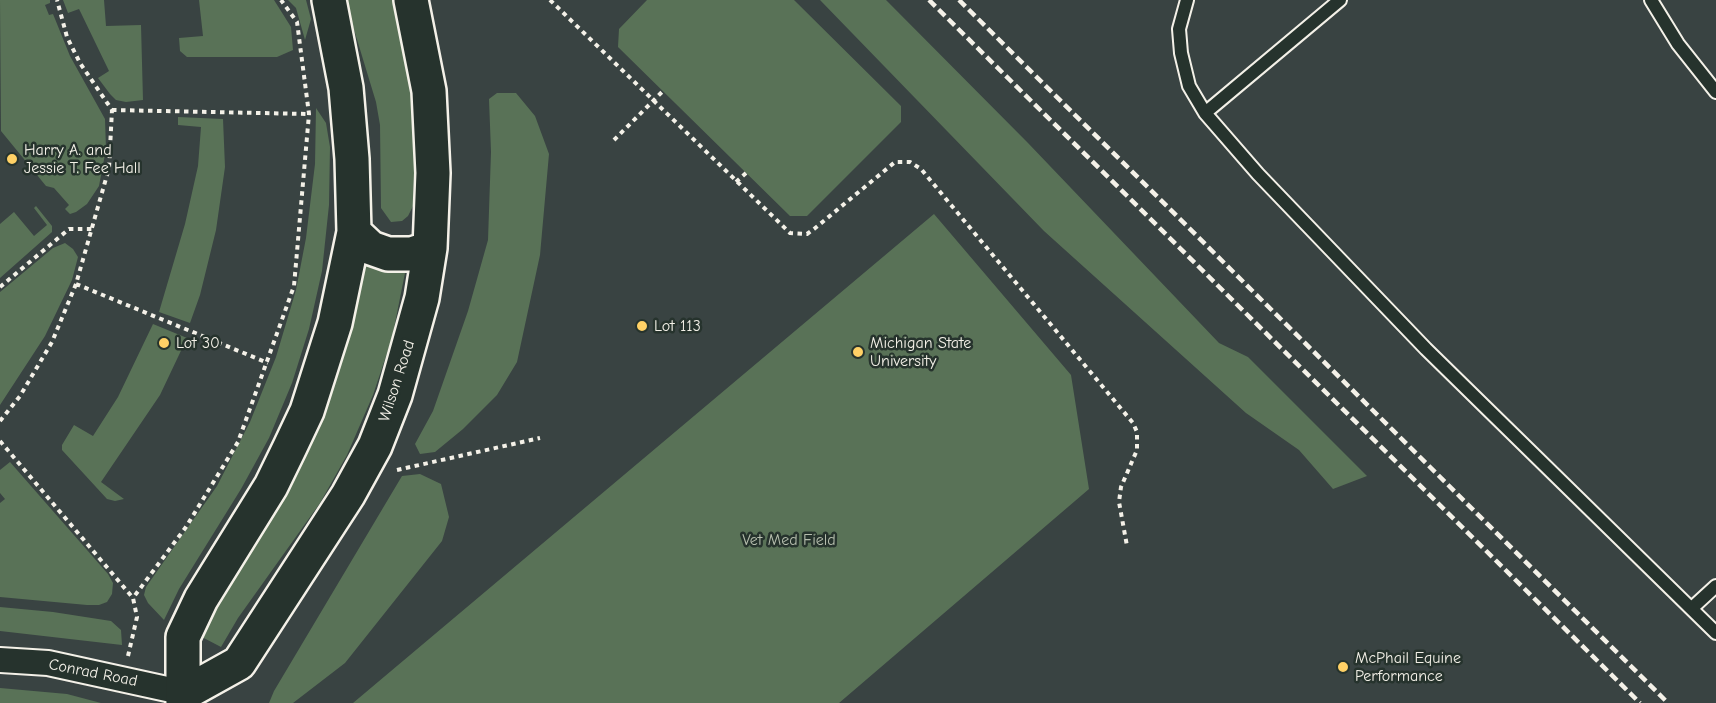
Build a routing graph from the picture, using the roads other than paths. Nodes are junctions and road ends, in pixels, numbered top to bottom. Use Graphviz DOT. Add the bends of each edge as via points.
graph roads {
  1 [pos="329,0"];
  2 [pos="411,0"];
  3 [pos="1186,0"];
  4 [pos="1340,0"];
  5 [pos="1651,0"];
  6 [pos="1716,92"];
  7 [pos="1205,113"];
  8 [pos="354,232"];
  9 [pos="430,248"];
  10 [pos="1716,586"];
  11 [pos="1692,608"];
  12 [pos="1716,633"];
  13 [pos="0,660"];
  14 [pos="184,698"];
  1 -- 8 [label="street" via="346,88"];
  2 -- 9 [label="street, Wilson Road" via="429,91"];
  3 -- 7 [label="lane" via="1179,29 1181,53 1189,86"];
  4 -- 7 [label="lane"];
  5 -- 6 [label="lane" via="1678,44"];
  7 -- 11 [label="lane" via="1418,341"];
  8 -- 9 [label="street" via="371,248 388,254 412,254"];
  8 -- 14 [label="street" via="335,323 307,411 271,486 201,599 183,637"];
  9 -- 14 [label="street, Wilson Road" via="410,342 375,446 348,495 239,663"];
  10 -- 11 [label="lane"];
  11 -- 12 [label="lane"];
  13 -- 14 [label="street, Conrad Road" via="48,663"];
}
